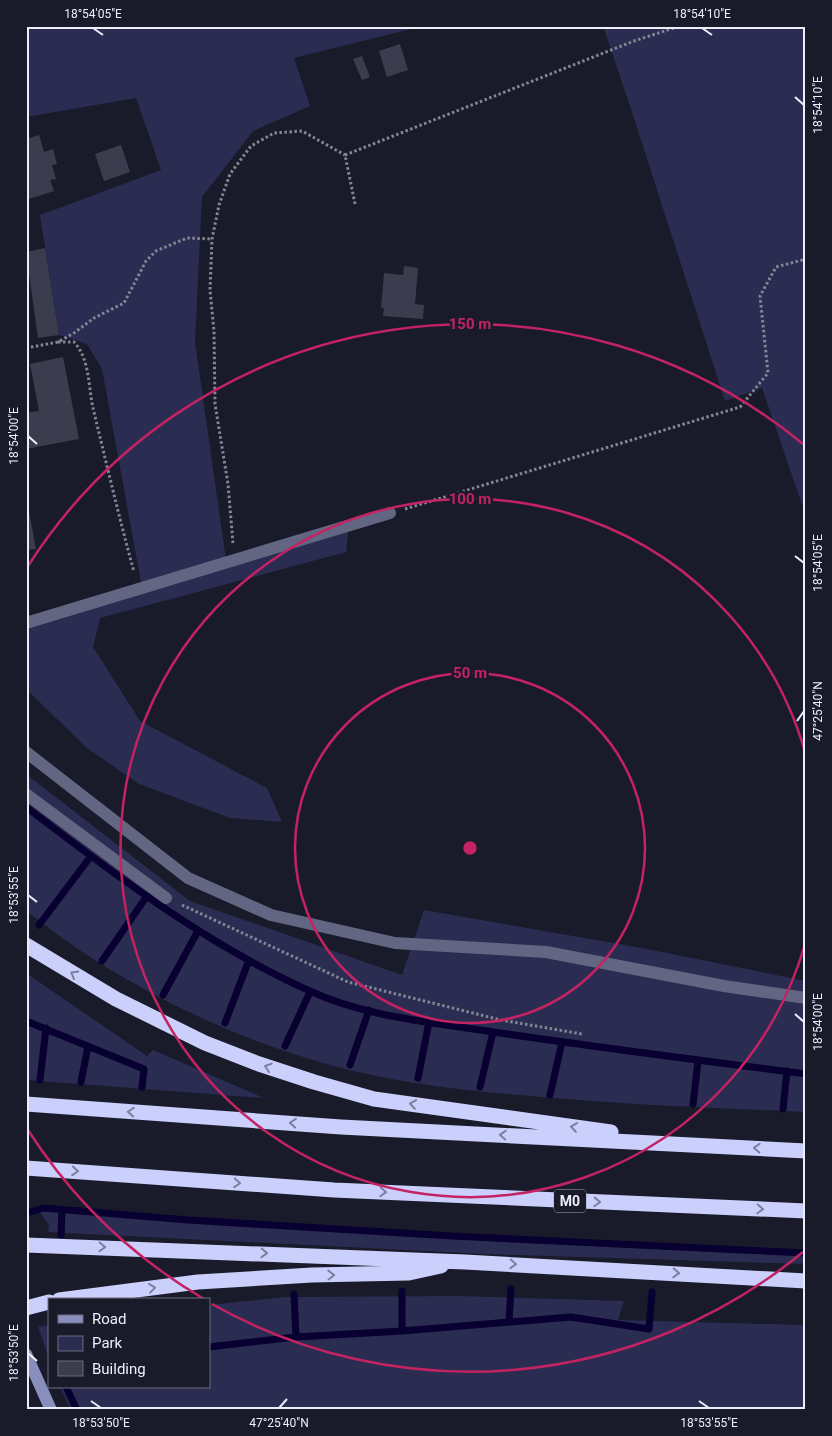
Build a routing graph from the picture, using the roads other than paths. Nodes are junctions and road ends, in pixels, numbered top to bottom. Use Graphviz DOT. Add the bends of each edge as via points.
graph roads {
  1 [pos="390,514"];
  2 [pos="26,623"];
  3 [pos="26,752"];
  4 [pos="26,794"];
  5 [pos="166,898"];
  6 [pos="26,945"];
  7 [pos="806,998"];
  8 [pos="26,1104"];
  9 [pos="709,1146"];
  10 [pos="806,1151"];
  11 [pos="26,1168"];
  12 [pos="806,1211"];
  13 [pos="26,1245"];
  14 [pos="465,1262"];
  15 [pos="806,1281"];
  16 [pos="72,1298"];
  17 [pos="48,1302"];
  18 [pos="26,1308"];
  19 [pos="26,1354"];
  20 [pos="51,1410"];
  1 -- 2 [label="street"];
  3 -- 7 [label="street" via="188,878 271,915 395,942 546,952"];
  4 -- 5 [label="street"];
  9 -- 6 [label="highway, one-way" via="374,1098 314,1082 204,1042 116,999"];
  9 -- 8 [label="highway, one-way" via="341,1127"];
  10 -- 9 [label="highway, one-way"];
  11 -- 12 [label="highway, M0, one-way" via="334,1190"];
  13 -- 14 [label="highway, one-way"];
  14 -- 15 [label="highway, one-way"];
  16 -- 14 [label="highway, one-way" via="198,1282 408,1273"];
  17 -- 18 [label="highway"];
  19 -- 20 [label="main road"];
}
